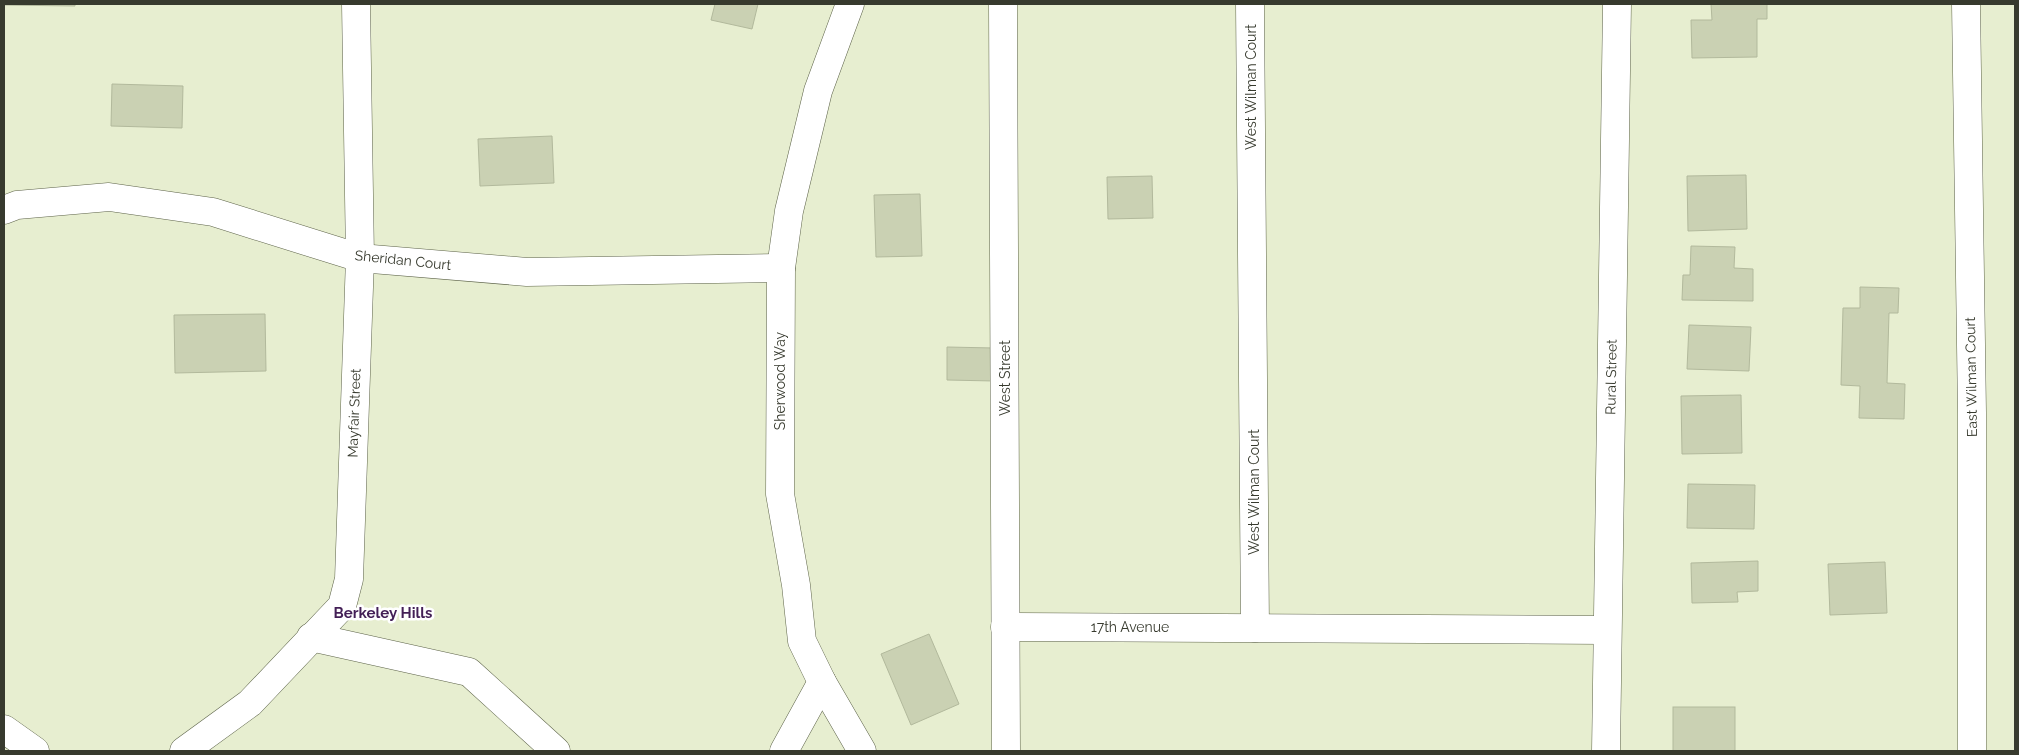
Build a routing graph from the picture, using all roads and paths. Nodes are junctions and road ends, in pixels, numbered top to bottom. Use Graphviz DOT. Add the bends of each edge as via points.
graph roads {
  1 [pos="356,4"];
  2 [pos="850,4"];
  3 [pos="1004,4"];
  4 [pos="1250,4"];
  5 [pos="1617,4"];
  6 [pos="1966,4"];
  7 [pos="4,210"];
  8 [pos="360,258"];
  9 [pos="781,268"];
  10 [pos="1005,627"];
  11 [pos="1255,628"];
  12 [pos="1607,630"];
  13 [pos="311,637"];
  14 [pos="822,682"];
  15 [pos="4,729"];
  16 [pos="35,751"];
  17 [pos="184,751"];
  18 [pos="556,751"];
  19 [pos="784,751"];
  20 [pos="862,751"];
  21 [pos="1006,751"];
  22 [pos="1606,751"];
  23 [pos="1972,751"];
  1 -- 8 [label="street, Mayfair Street"];
  2 -- 9 [label="street, Sherwood Way" via="818,91 790,210"];
  3 -- 10 [label="street, West Street"];
  4 -- 11 [label="street, West Wilman Court"];
  5 -- 12 [label="street, Rural Street"];
  6 -- 23 [label="street, East Wilman Court" via="1972,423"];
  7 -- 8 [label="street, Sheridan Court" via="16,205 109,197 213,212"];
  8 -- 9 [label="street, Sheridan Court" via="527,272"];
  8 -- 13 [label="street, Mayfair Street" via="349,579 342,606"];
  9 -- 14 [label="street, Sherwood Way" via="780,494 802,641"];
  10 -- 11 [label="street, 17th Avenue"];
  10 -- 21 [label="street, West Street"];
  11 -- 12 [label="street"];
  12 -- 22 [label="street, Rural Street"];
  13 -- 17 [label="street, Mayfair Street" via="250,703"];
  13 -- 18 [label="street" via="469,672"];
  14 -- 19 [label="street"];
  14 -- 20 [label="street, Sherwood Way"];
  15 -- 16 [label="street"];
}
